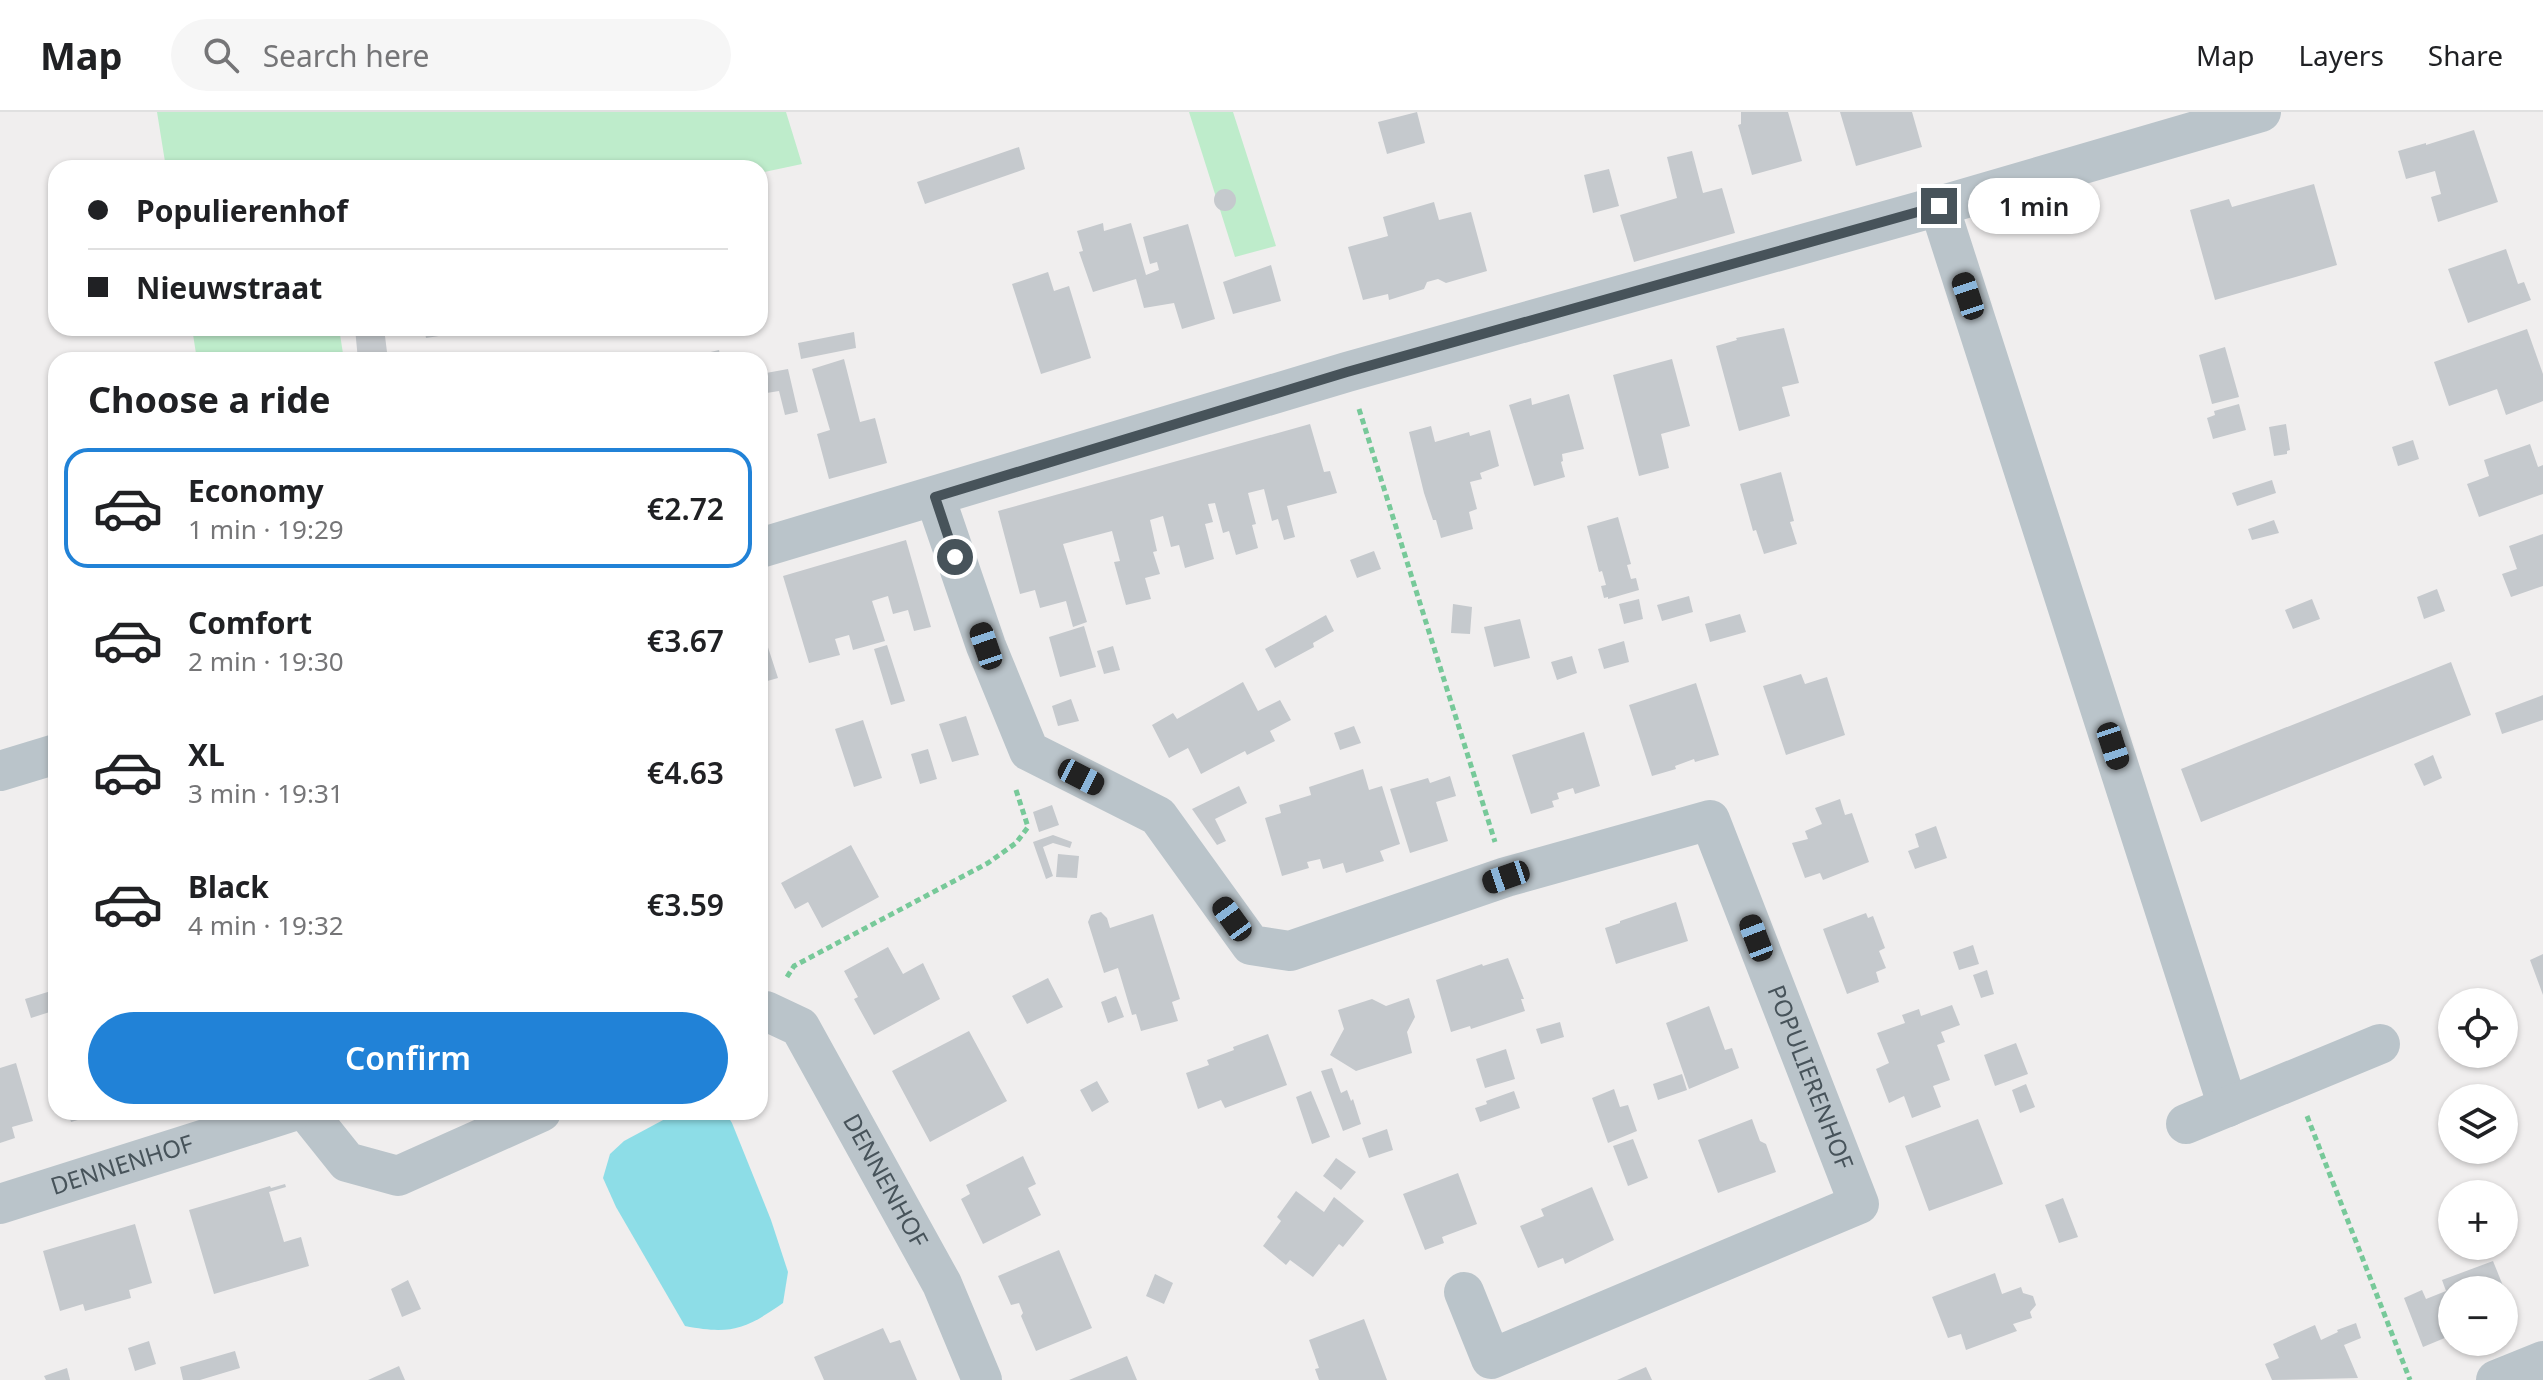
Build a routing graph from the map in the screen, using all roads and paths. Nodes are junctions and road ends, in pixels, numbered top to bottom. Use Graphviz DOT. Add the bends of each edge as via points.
graph roads {
  1 [pos="2261,112"];
  2 [pos="1939,206"];
  3 [pos="1347,372"];
  4 [pos="935,497"];
  5 [pos="768,546"];
  6 [pos="1029,751"];
  7 [pos="48,756"];
  8 [pos="0,771"];
  9 [pos="1506,877"];
  10 [pos="768,1005"];
  11 [pos="768,1014"];
  12 [pos="2380,1044"];
  13 [pos="2294,1081"];
  14 [pos="2228,1107"];
  15 [pos="266,1120"];
  16 [pos="313,1120"];
  17 [pos="523,1120"];
  18 [pos="2186,1124"];
  19 [pos="0,1204"];
  20 [pos="1464,1292"];
  21 [pos="2543,1361"];
  22 [pos="982,1380"];
  23 [pos="2410,1380"];
  24 [pos="2496,1380"];
  1 -- 2 [label="street"];
  2 -- 3 [label="street"];
  2 -- 14 [label="street"];
  3 -- 4 [label="street"];
  3 -- 9 [label="path"];
  4 -- 5 [label="street"];
  4 -- 6 [label="street"];
  6 -- 9 [label="street, POPULIERENHOF" via="1158,816 1251,945 1290,951"];
  6 -- 10 [label="path" via="1016,789 1028,827 1016,843 794,966"];
  7 -- 8 [label="street"];
  9 -- 20 [label="street, POPULIERENHOF" via="1710,820 1859,1204 1491,1359"];
  11 -- 22 [label="street, DENNENHOF" via="800,1027 942,1284"];
  12 -- 13 [label="street"];
  13 -- 14 [label="street"];
  13 -- 23 [label="path"];
  14 -- 18 [label="street"];
  15 -- 19 [label="street, DENNENHOF"];
  16 -- 17 [label="street" via="347,1162 398,1176"];
  21 -- 24 [label="street"];
}
